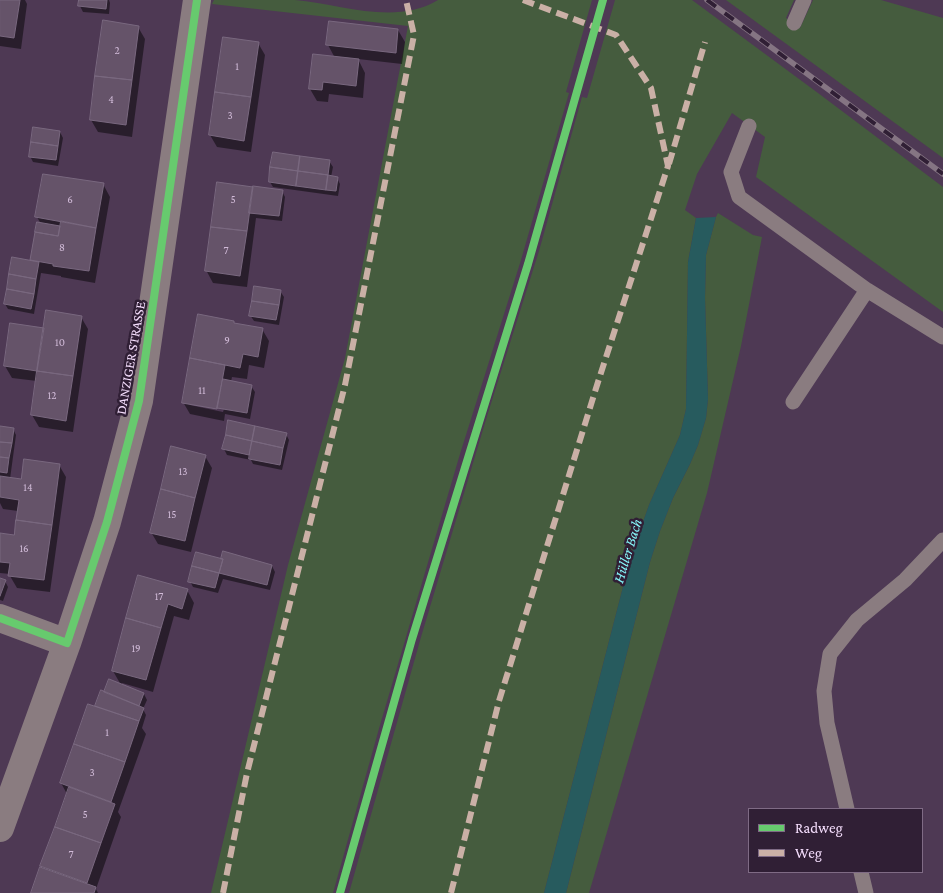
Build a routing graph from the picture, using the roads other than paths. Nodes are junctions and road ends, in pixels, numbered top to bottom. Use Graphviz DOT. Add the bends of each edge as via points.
graph roads {
  1 [pos="197,0"];
  2 [pos="804,0"];
  3 [pos="794,23"];
  4 [pos="749,126"];
  5 [pos="867,290"];
  6 [pos="943,336"];
  7 [pos="793,402"];
  8 [pos="943,540"];
  9 [pos="0,618"];
  10 [pos="67,642"];
  11 [pos="847,808"];
  12 [pos="0,828"];
  13 [pos="861,873"];
  14 [pos="866,893"];
  1 -- 10 [label="street, DANZIGER STRASSE" via="139,401 107,522"];
  2 -- 3 [label="lane"];
  4 -- 5 [label="lane" via="731,172 739,197"];
  5 -- 6 [label="lane"];
  5 -- 7 [label="lane"];
  8 -- 11 [label="lane" via="905,580 857,620 830,654 824,691 827,723"];
  9 -- 10 [label="street"];
  10 -- 12 [label="street, DANZIGER STRASSE"];
  13 -- 14 [label="lane"];
}
